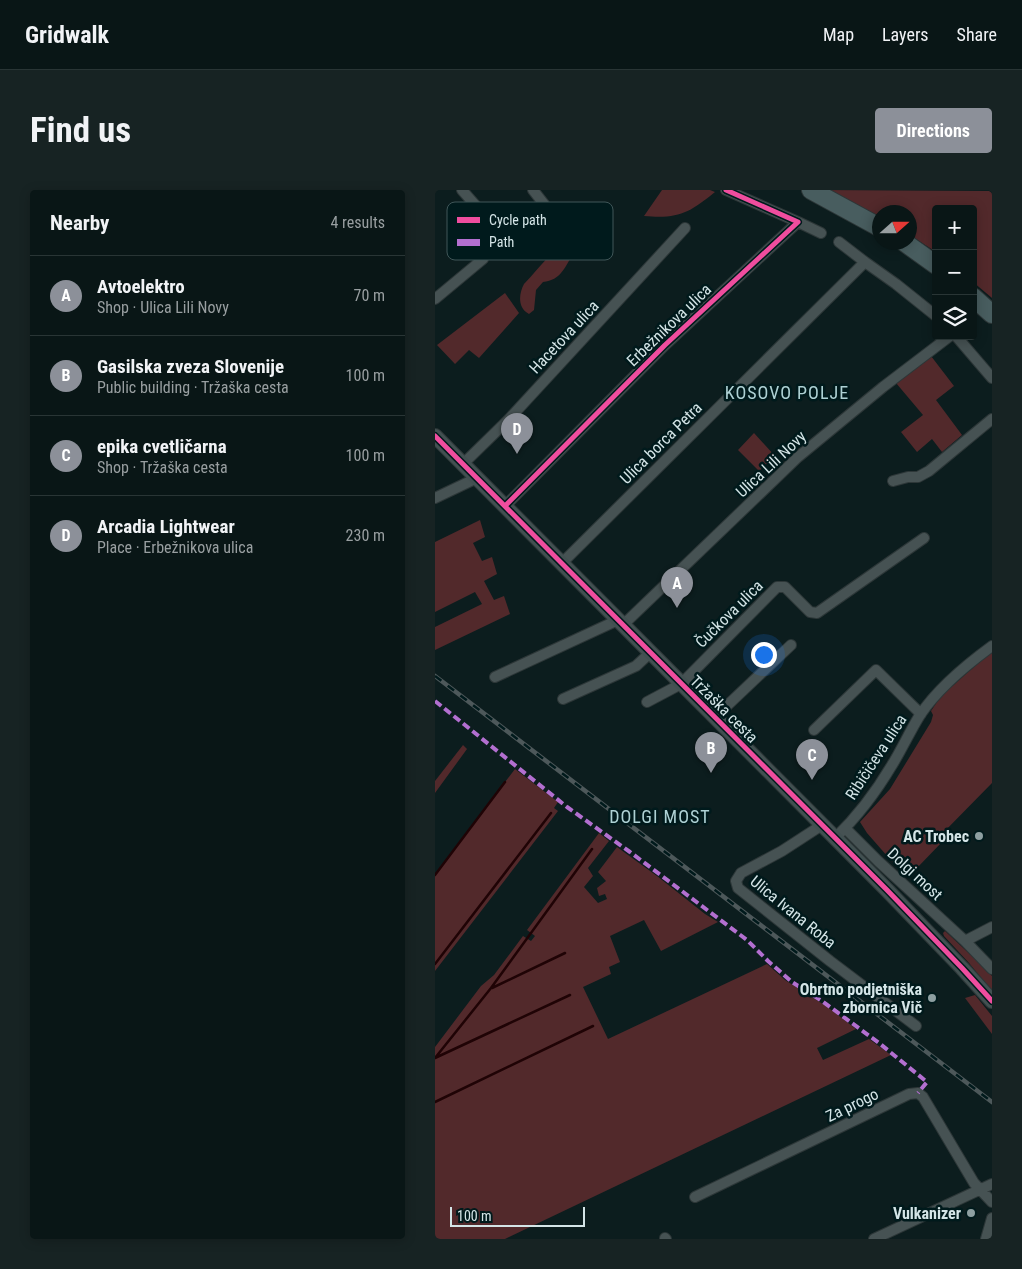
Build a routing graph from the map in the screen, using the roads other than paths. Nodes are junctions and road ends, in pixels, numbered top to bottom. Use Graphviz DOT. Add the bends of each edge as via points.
graph roads {
  1 [pos="462,190"];
  2 [pos="533,190"];
  3 [pos="726,190"];
  4 [pos="811,190"];
  5 [pos="473,202"];
  6 [pos="542,202"];
  7 [pos="798,222"];
  8 [pos="872,223"];
  9 [pos="685,228"];
  10 [pos="821,232"];
  11 [pos="839,242"];
  12 [pos="915,250"];
  13 [pos="482,260"];
  14 [pos="865,262"];
  15 [pos="932,262"];
  16 [pos="435,299"];
  17 [pos="977,301"];
  18 [pos="932,313"];
  19 [pos="992,314"];
  20 [pos="945,340"];
  21 [pos="959,340"];
  22 [pos="992,378"];
  23 [pos="992,419"];
  24 [pos="436,439"];
  25 [pos="463,464"];
  26 [pos="477,478"];
  27 [pos="893,482"];
  28 [pos="435,498"];
  29 [pos="505,506"];
  30 [pos="924,538"];
  31 [pos="561,563"];
  32 [pos="620,622"];
  33 [pos="791,644"];
  34 [pos="992,646"];
  35 [pos="651,652"];
  36 [pos="495,677"];
  37 [pos="681,684"];
  38 [pos="563,699"];
  39 [pos="647,702"];
  40 [pos="921,714"];
  41 [pos="715,717"];
  42 [pos="814,730"];
  43 [pos="822,825"];
  44 [pos="845,828"];
  45 [pos="835,838"];
  46 [pos="992,927"];
  47 [pos="965,941"];
  48 [pos="992,969"];
  49 [pos="992,1002"];
  50 [pos="916,1026"];
  51 [pos="992,1184"];
  52 [pos="981,1190"];
  53 [pos="695,1197"];
  54 [pos="992,1202"];
  55 [pos="992,1218"];
  56 [pos="874,1239"];
  57 [pos="986,1239"];
  1 -- 5 [label="street"];
  2 -- 6 [label="street"];
  3 -- 7 [label="street"];
  4 -- 8 [label="highway"];
  7 -- 10 [label="street"];
  7 -- 29 [label="street, Erbežnikova ulica" via="665,345"];
  9 -- 25 [label="street, Hacetova ulica" via="509,419"];
  11 -- 14 [label="street"];
  12 -- 15 [label="highway"];
  13 -- 16 [label="street"];
  14 -- 18 [label="street"];
  14 -- 31 [label="street, Ulica borca Petra"];
  17 -- 19 [label="highway"];
  20 -- 32 [label="street, Ulica Lili Novy" via="798,457"];
  21 -- 22 [label="street"];
  23 -- 27 [label="street" via="929,471 918,477"];
  24 -- 25 [label="main road, Tržaška cesta"];
  25 -- 26 [label="main road, Tržaška cesta"];
  26 -- 28 [label="street"];
  26 -- 29 [label="main road, Tržaška cesta"];
  29 -- 31 [label="main road, Tržaška cesta"];
  30 -- 37 [label="street, Čučkova ulica" via="817,613 810,612 785,587 777,587"];
  31 -- 32 [label="main road, Tržaška cesta"];
  32 -- 35 [label="main road, Tržaška cesta"];
  32 -- 36 [label="street"];
  33 -- 41 [label="street"];
  34 -- 40 [label="street, Ribičičeva ulica" via="944,687"];
  35 -- 37 [label="main road, Tržaška cesta"];
  35 -- 38 [label="street" via="635,666"];
  37 -- 39 [label="street, Tržaška cesta"];
  37 -- 41 [label="main road, Tržaška cesta"];
  40 -- 42 [label="street, Ribičičeva ulica" via="876,670"];
  40 -- 44 [label="street, Ribičičeva ulica" via="873,795"];
  41 -- 43 [label="main road, Tržaška cesta"];
  43 -- 45 [label="main road, Tržaška cesta"];
  43 -- 50 [label="street, Ulica Ivana Roba" via="741,873 736,881 738,888"];
  44 -- 45 [label="street, Ribičičeva ulica"];
  44 -- 47 [label="street, Dolgi most"];
  45 -- 49 [label="main road, Tržaška cesta"];
  46 -- 47 [label="street"];
  47 -- 48 [label="street, Dolgi most"];
  51 -- 52 [label="street"];
  52 -- 53 [label="street, Za progo" via="923,1097 916,1093"];
  52 -- 54 [label="street"];
  52 -- 56 [label="street"];
  55 -- 57 [label="street"];
}
